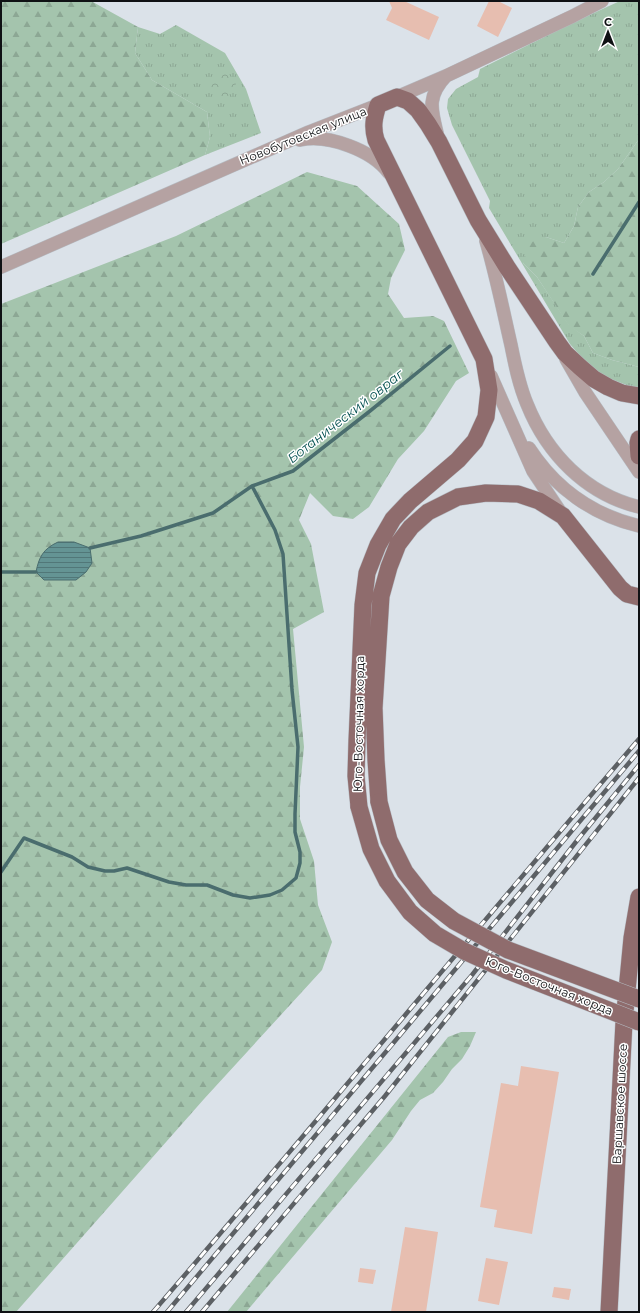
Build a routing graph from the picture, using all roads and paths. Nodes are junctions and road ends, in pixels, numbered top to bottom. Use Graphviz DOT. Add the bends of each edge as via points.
graph roads {
  1 [pos="602,1"];
  2 [pos="446,76"];
  3 [pos="397,97"];
  4 [pos="378,105"];
  5 [pos="439,142"];
  6 [pos="279,145"];
  7 [pos="400,190"];
  8 [pos="478,220"];
  9 [pos="1,267"];
  10 [pos="556,342"];
  11 [pos="484,359"];
  12 [pos="639,396"];
  13 [pos="510,419"];
  14 [pos="639,439"];
  15 [pos="639,456"];
  16 [pos="639,472"];
  17 [pos="639,507"];
  18 [pos="563,516"];
  19 [pos="639,526"];
  20 [pos="639,597"];
  21 [pos="639,897"];
  22 [pos="639,999"];
  23 [pos="639,1022"];
  24 [pos="609,1312"];
  1 -- 2 [label="street, Новобутовская улица"];
  2 -- 3 [label="street, Новобутовская улица"];
  2 -- 5 [label="street" via="433,94 431,105"];
  3 -- 4 [label="main road, Новобутовская улица"];
  3 -- 5 [label="main road" via="408,101 418,110"];
  4 -- 6 [label="street, Новобутовская улица"];
  4 -- 7 [label="main road, Юго-Восточная хорда" via="374,116 376,140"];
  5 -- 8 [label="main road"];
  6 -- 7 [label="street" via="306,139 327,140 348,146 376,160 385,168"];
  6 -- 9 [label="street, Новобутовская улица"];
  7 -- 11 [label="main road, Юго-Восточная хорда"];
  8 -- 10 [label="main road"];
  8 -- 17 [label="street" via="492,261 526,403 546,441 573,472 600,492"];
  10 -- 12 [label="main road" via="594,379 608,387"];
  10 -- 16 [label="street" via="585,392"];
  11 -- 13 [label="street"];
  11 -- 23 [label="main road, Юго-Восточная хорда, bridge" via="489,390 486,417 475,441 458,460 393,519 378,545 367,573 363,605 357,741 356,776 359,807 371,849 387,881 410,912 435,934 464,951 506,970"];
  13 -- 18 [label="street" via="533,471"];
  13 -- 19 [label="street" via="531,452 573,496 609,516"];
  14 -- 15 [label="main road"];
  18 -- 20 [label="main road, Юго-Восточная хорда" via="620,588 627,594"];
  18 -- 22 [label="main road, Юго-Восточная хорда, bridge" via="539,501 518,494 486,492 458,497 428,512 411,526 398,544 381,596 374,708 379,802 389,840 406,872 427,900 454,921 508,950"];
  21 -- 24 [label="main road, Варшавское шоссе" via="632,938 624,1022"];
}
